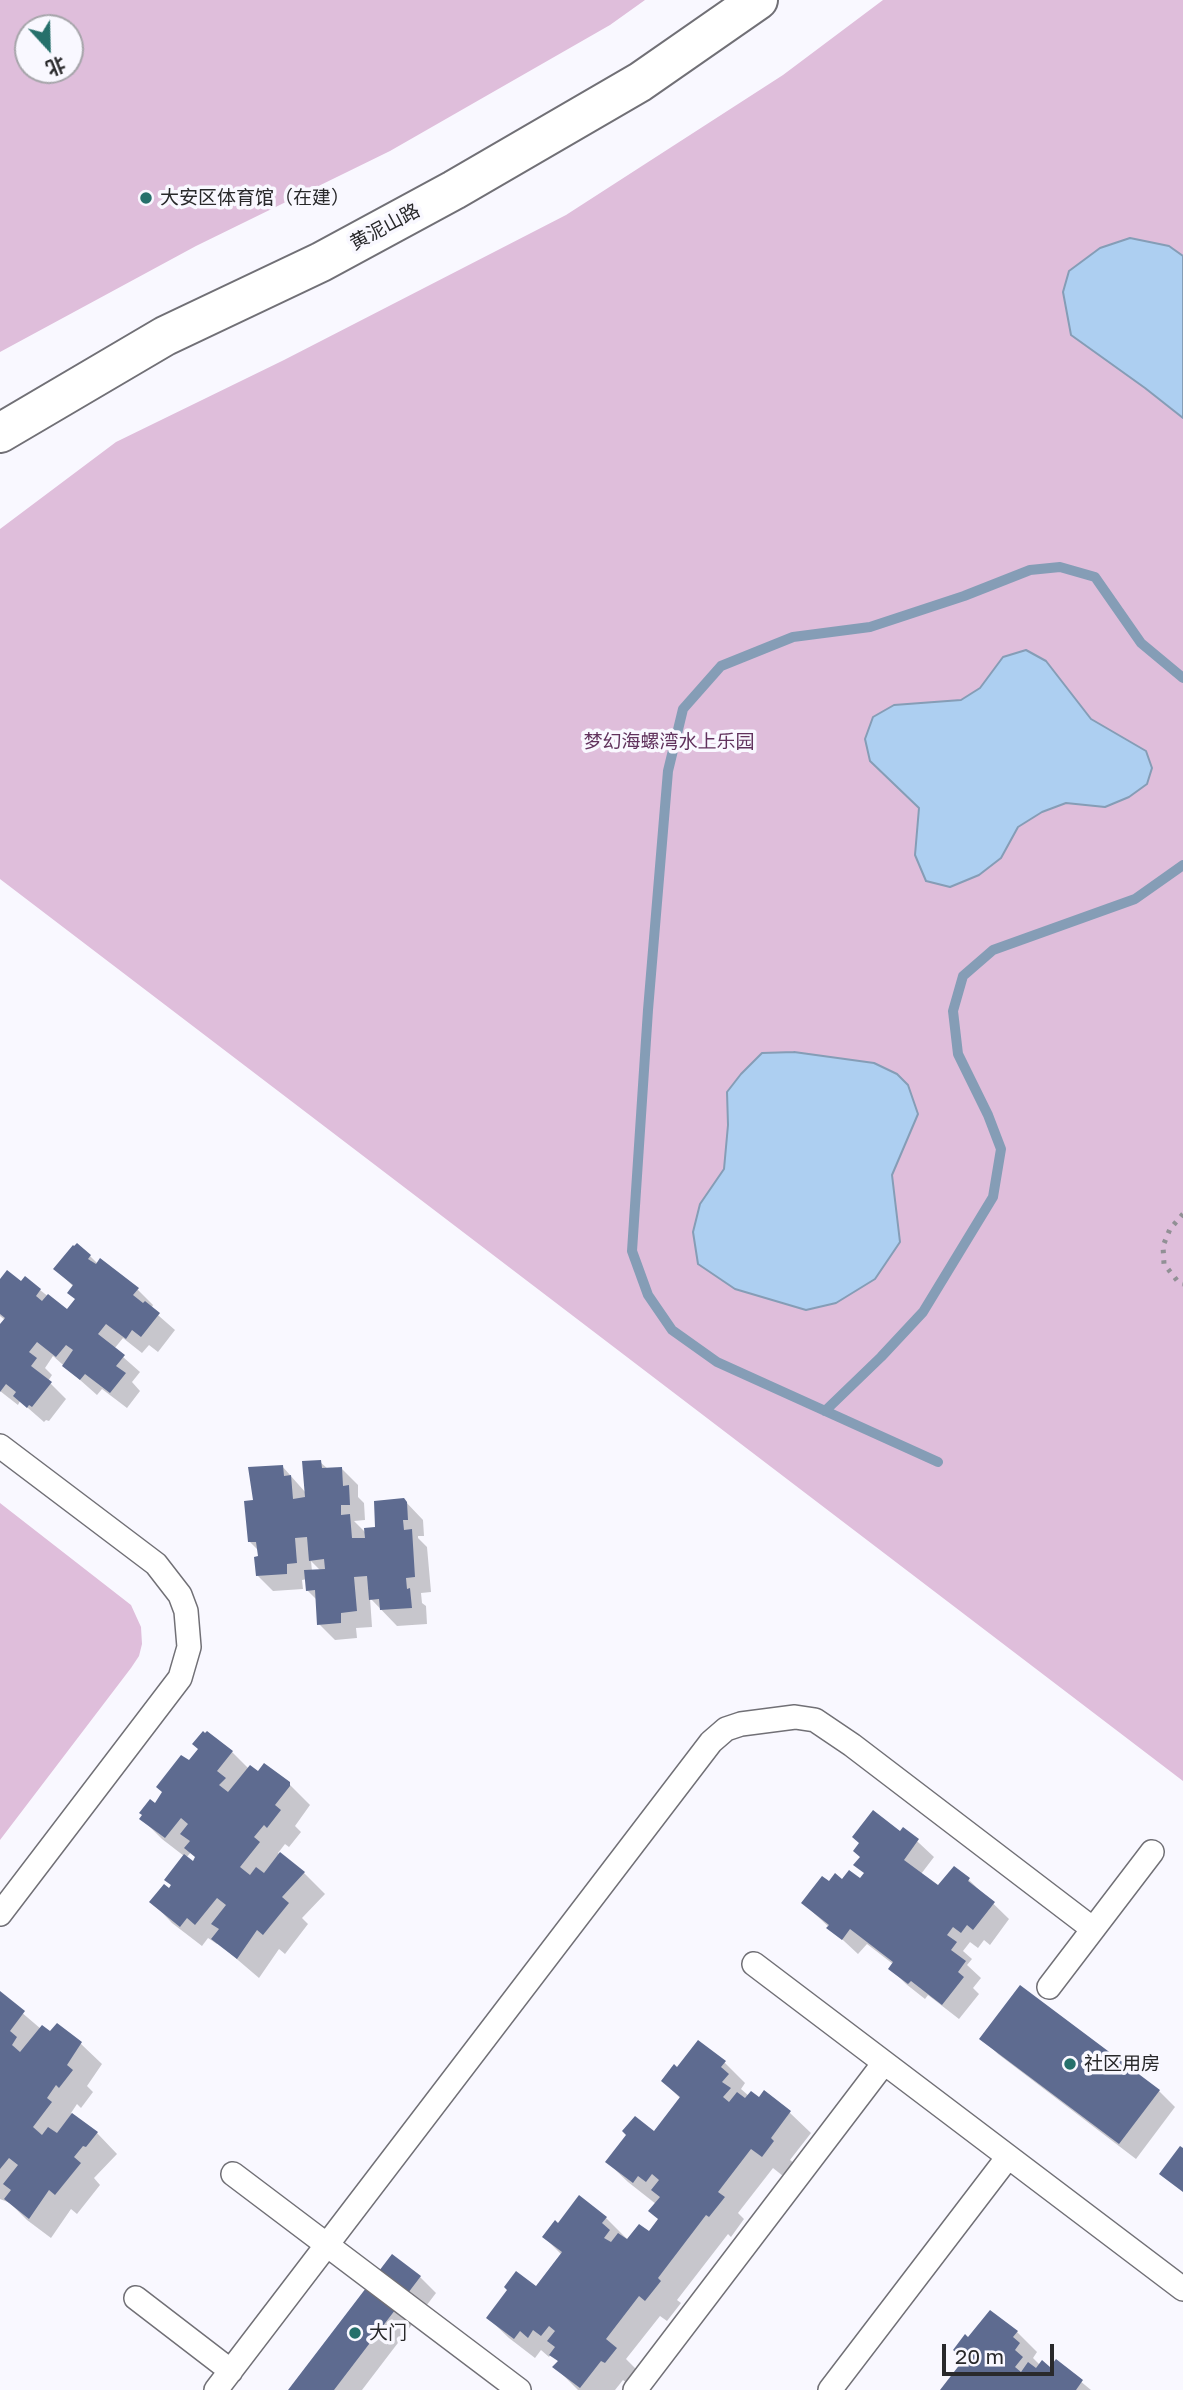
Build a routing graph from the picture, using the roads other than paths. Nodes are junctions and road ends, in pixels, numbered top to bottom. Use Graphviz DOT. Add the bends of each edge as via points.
graph roads {
  1 [pos="758,0"];
  2 [pos="0,433"];
  3 [pos="0,1446"];
  4 [pos="1152,1852"];
  5 [pos="0,1914"];
  6 [pos="1093,1929"];
  7 [pos="754,1965"];
  8 [pos="1049,1987"];
  9 [pos="884,2063"];
  10 [pos="1008,2157"];
  11 [pos="233,2174"];
  12 [pos="1183,2289"];
  13 [pos="136,2298"];
  14 [pos="231,2371"];
  15 [pos="216,2390"];
  16 [pos="519,2390"];
  17 [pos="635,2390"];
  18 [pos="830,2390"];
  1 -- 2 [label="main road, 黄泥山路" via="640,82 454,190 321,262 165,336"];
  3 -- 5 [label="lane" via="156,1564 183,1603 189,1647 180,1678"];
  4 -- 6 [label="lane"];
  6 -- 8 [label="lane"];
  6 -- 14 [label="lane" via="815,1720 795,1717 726,1729 710,1742"];
  7 -- 9 [label="lane"];
  9 -- 10 [label="lane"];
  9 -- 17 [label="lane"];
  10 -- 12 [label="lane"];
  10 -- 18 [label="lane"];
  11 -- 16 [label="lane"];
  13 -- 14 [label="lane"];
  14 -- 15 [label="lane"];
}
